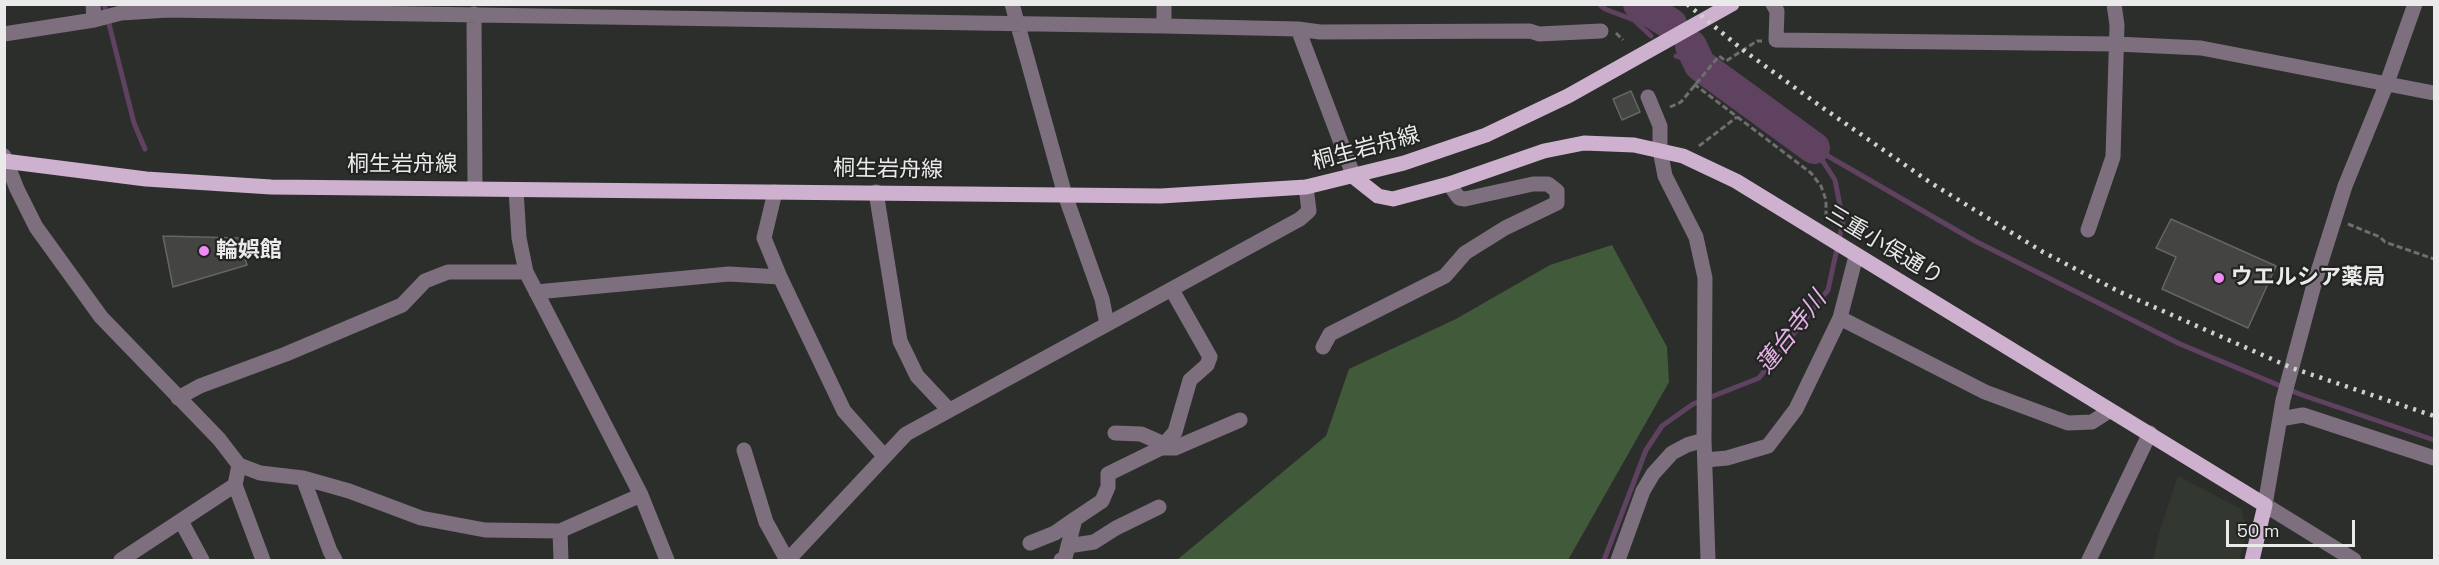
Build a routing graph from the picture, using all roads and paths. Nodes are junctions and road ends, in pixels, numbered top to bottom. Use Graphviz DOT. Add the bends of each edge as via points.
graph roads {
  1 [pos="93,4"];
  2 [pos="1012,4"];
  3 [pos="1164,4"];
  4 [pos="1773,4"];
  5 [pos="2114,4"];
  6 [pos="2415,4"];
  7 [pos="168,7"];
  8 [pos="1728,7"];
  9 [pos="414,8"];
  10 [pos="746,11"];
  11 [pos="474,14"];
  12 [pos="94,20"];
  13 [pos="1016,23"];
  14 [pos="1164,26"];
  15 [pos="1298,29"];
  16 [pos="1601,31"];
  17 [pos="4,34"];
  18 [pos="1776,40"];
  19 [pos="2116,44"];
  20 [pos="1696,82"];
  21 [pos="2387,83"];
  22 [pos="2434,93"];
  23 [pos="1648,97"];
  24 [pos="1670,107"];
  25 [pos="1737,117"];
  26 [pos="1697,147"];
  27 [pos="1660,150"];
  28 [pos="5,159"];
  29 [pos="1354,177"];
  30 [pos="1449,184"];
  31 [pos="475,188"];
  32 [pos="1306,188"];
  33 [pos="516,190"];
  34 [pos="775,192"];
  35 [pos="876,192"];
  36 [pos="1065,195"];
  37 [pos="2333,221"];
  38 [pos="1825,230"];
  39 [pos="2088,230"];
  40 [pos="1852,253"];
  41 [pos="2434,259"];
  42 [pos="526,272"];
  43 [pos="780,277"];
  44 [pos="1172,290"];
  45 [pos="536,292"];
  46 [pos="1840,318"];
  47 [pos="1107,324"];
  48 [pos="1323,347"];
  49 [pos="178,398"];
  50 [pos="949,410"];
  51 [pos="2109,411"];
  52 [pos="2280,419"];
  53 [pos="1240,420"];
  54 [pos="1115,433"];
  55 [pos="2150,433"];
  56 [pos="1704,440"];
  57 [pos="1162,446"];
  58 [pos="744,450"];
  59 [pos="885,457"];
  60 [pos="2434,458"];
  61 [pos="1705,460"];
  62 [pos="239,465"];
  63 [pos="303,478"];
  64 [pos="235,485"];
  65 [pos="641,495"];
  66 [pos="2265,505"];
  67 [pos="1159,507"];
  68 [pos="1075,519"];
  69 [pos="181,521"];
  70 [pos="560,531"];
  71 [pos="1030,543"];
  72 [pos="1068,546"];
  73 [pos="1709,560"];
  74 [pos="121,561"];
  75 [pos="202,561"];
  76 [pos="263,561"];
  77 [pos="335,561"];
  78 [pos="561,561"];
  79 [pos="667,561"];
  80 [pos="787,561"];
  81 [pos="1061,561"];
  82 [pos="1618,561"];
  83 [pos="2089,561"];
  84 [pos="2252,561"];
  85 [pos="2354,561"];
  1 -- 12 [label="street"];
  2 -- 13 [label="street"];
  3 -- 14 [label="street"];
  4 -- 18 [label="street"];
  5 -- 19 [label="street"];
  6 -- 21 [label="street"];
  7 -- 9 [label="street"];
  7 -- 12 [label="street"];
  8 -- 29 [label="main road, 桐生岩舟線" via="1568,96 1496,131 1444,151"];
  9 -- 11 [label="street"];
  10 -- 11 [label="street"];
  10 -- 13 [label="street"];
  11 -- 31 [label="street"];
  12 -- 17 [label="street"];
  13 -- 14 [label="street"];
  13 -- 36 [label="street"];
  14 -- 15 [label="street"];
  15 -- 16 [label="street" via="1539,34"];
  15 -- 29 [label="street"];
  18 -- 19 [label="street"];
  18 -- 20 [label="path" via="1757,41 1726,61 1719,56"];
  19 -- 21 [label="street" via="2201,48"];
  19 -- 39 [label="street" via="2114,157"];
  20 -- 24 [label="path" via="1681,102"];
  20 -- 25 [label="path"];
  21 -- 22 [label="street"];
  21 -- 37 [label="street"];
  23 -- 27 [label="street" via="1660,126"];
  25 -- 26 [label="path"];
  25 -- 38 [label="path" via="1811,173 1826,200"];
  27 -- 30 [label="main road, 三重小俣通り" via="1605,143 1563,146"];
  27 -- 38 [label="main road, 三重小俣通り" via="1683,156 1736,181"];
  27 -- 56 [label="street" via="1665,176 1702,257 1707,305"];
  28 -- 31 [label="main road, 桐生岩舟線" via="106,175 204,184"];
  28 -- 49 [label="street" via="36,227 101,317"];
  29 -- 30 [label="main road, 三重小俣通り" via="1384,198 1405,197"];
  29 -- 32 [label="main road, 桐生岩舟線"];
  30 -- 48 [label="street" via="1458,198 1465,199 1548,184 1557,191 1557,203 1465,253 1445,276 1330,334"];
  31 -- 33 [label="main road, 桐生岩舟線"];
  32 -- 36 [label="main road, 桐生岩舟線" via="1161,196"];
  32 -- 44 [label="street" via="1309,212 1300,219"];
  33 -- 34 [label="main road, 桐生岩舟線"];
  33 -- 42 [label="street"];
  34 -- 35 [label="main road, 桐生岩舟線"];
  34 -- 43 [label="street" via="764,238"];
  35 -- 36 [label="main road, 桐生岩舟線"];
  35 -- 50 [label="street" via="900,341 917,376"];
  36 -- 47 [label="street"];
  37 -- 41 [label="path"];
  37 -- 52 [label="street"];
  38 -- 40 [label="main road, 三重小俣通り"];
  40 -- 46 [label="street"];
  40 -- 51 [label="main road, 三重小俣通り"];
  42 -- 45 [label="street"];
  42 -- 49 [label="street" via="441,275 425,281 402,305"];
  43 -- 45 [label="street" via="729,274"];
  43 -- 59 [label="street" via="844,411"];
  44 -- 47 [label="street"];
  44 -- 57 [label="street" via="1210,357 1190,381 1175,432"];
  45 -- 65 [label="street"];
  46 -- 51 [label="street" via="1985,392 2068,423 2092,422"];
  46 -- 61 [label="street" via="1796,409 1768,447"];
  47 -- 50 [label="street"];
  49 -- 62 [label="street"];
  50 -- 59 [label="street" via="906,434"];
  51 -- 55 [label="main road, 三重小俣通り"];
  52 -- 60 [label="street" via="2303,415"];
  52 -- 66 [label="street"];
  53 -- 57 [label="street" via="1175,448"];
  54 -- 57 [label="street" via="1141,434"];
  55 -- 66 [label="main road, 三重小俣通り"];
  55 -- 83 [label="street"];
  56 -- 61 [label="street"];
  56 -- 82 [label="street" via="1672,453 1653,474"];
  57 -- 68 [label="street" via="1108,474 1102,501"];
  58 -- 80 [label="street" via="766,522"];
  59 -- 80 [label="street"];
  61 -- 73 [label="street"];
  62 -- 63 [label="street" via="260,473"];
  62 -- 64 [label="street"];
  63 -- 70 [label="street" via="422,518 485,530"];
  63 -- 77 [label="street"];
  64 -- 69 [label="street"];
  64 -- 76 [label="street"];
  65 -- 70 [label="street"];
  65 -- 79 [label="street"];
  66 -- 84 [label="main road"];
  66 -- 85 [label="street, 三重小俣通り"];
  67 -- 72 [label="street" via="1094,542"];
  68 -- 71 [label="street"];
  68 -- 72 [label="street"];
  69 -- 74 [label="street"];
  69 -- 75 [label="street"];
  70 -- 78 [label="street"];
  72 -- 81 [label="street"];
}
